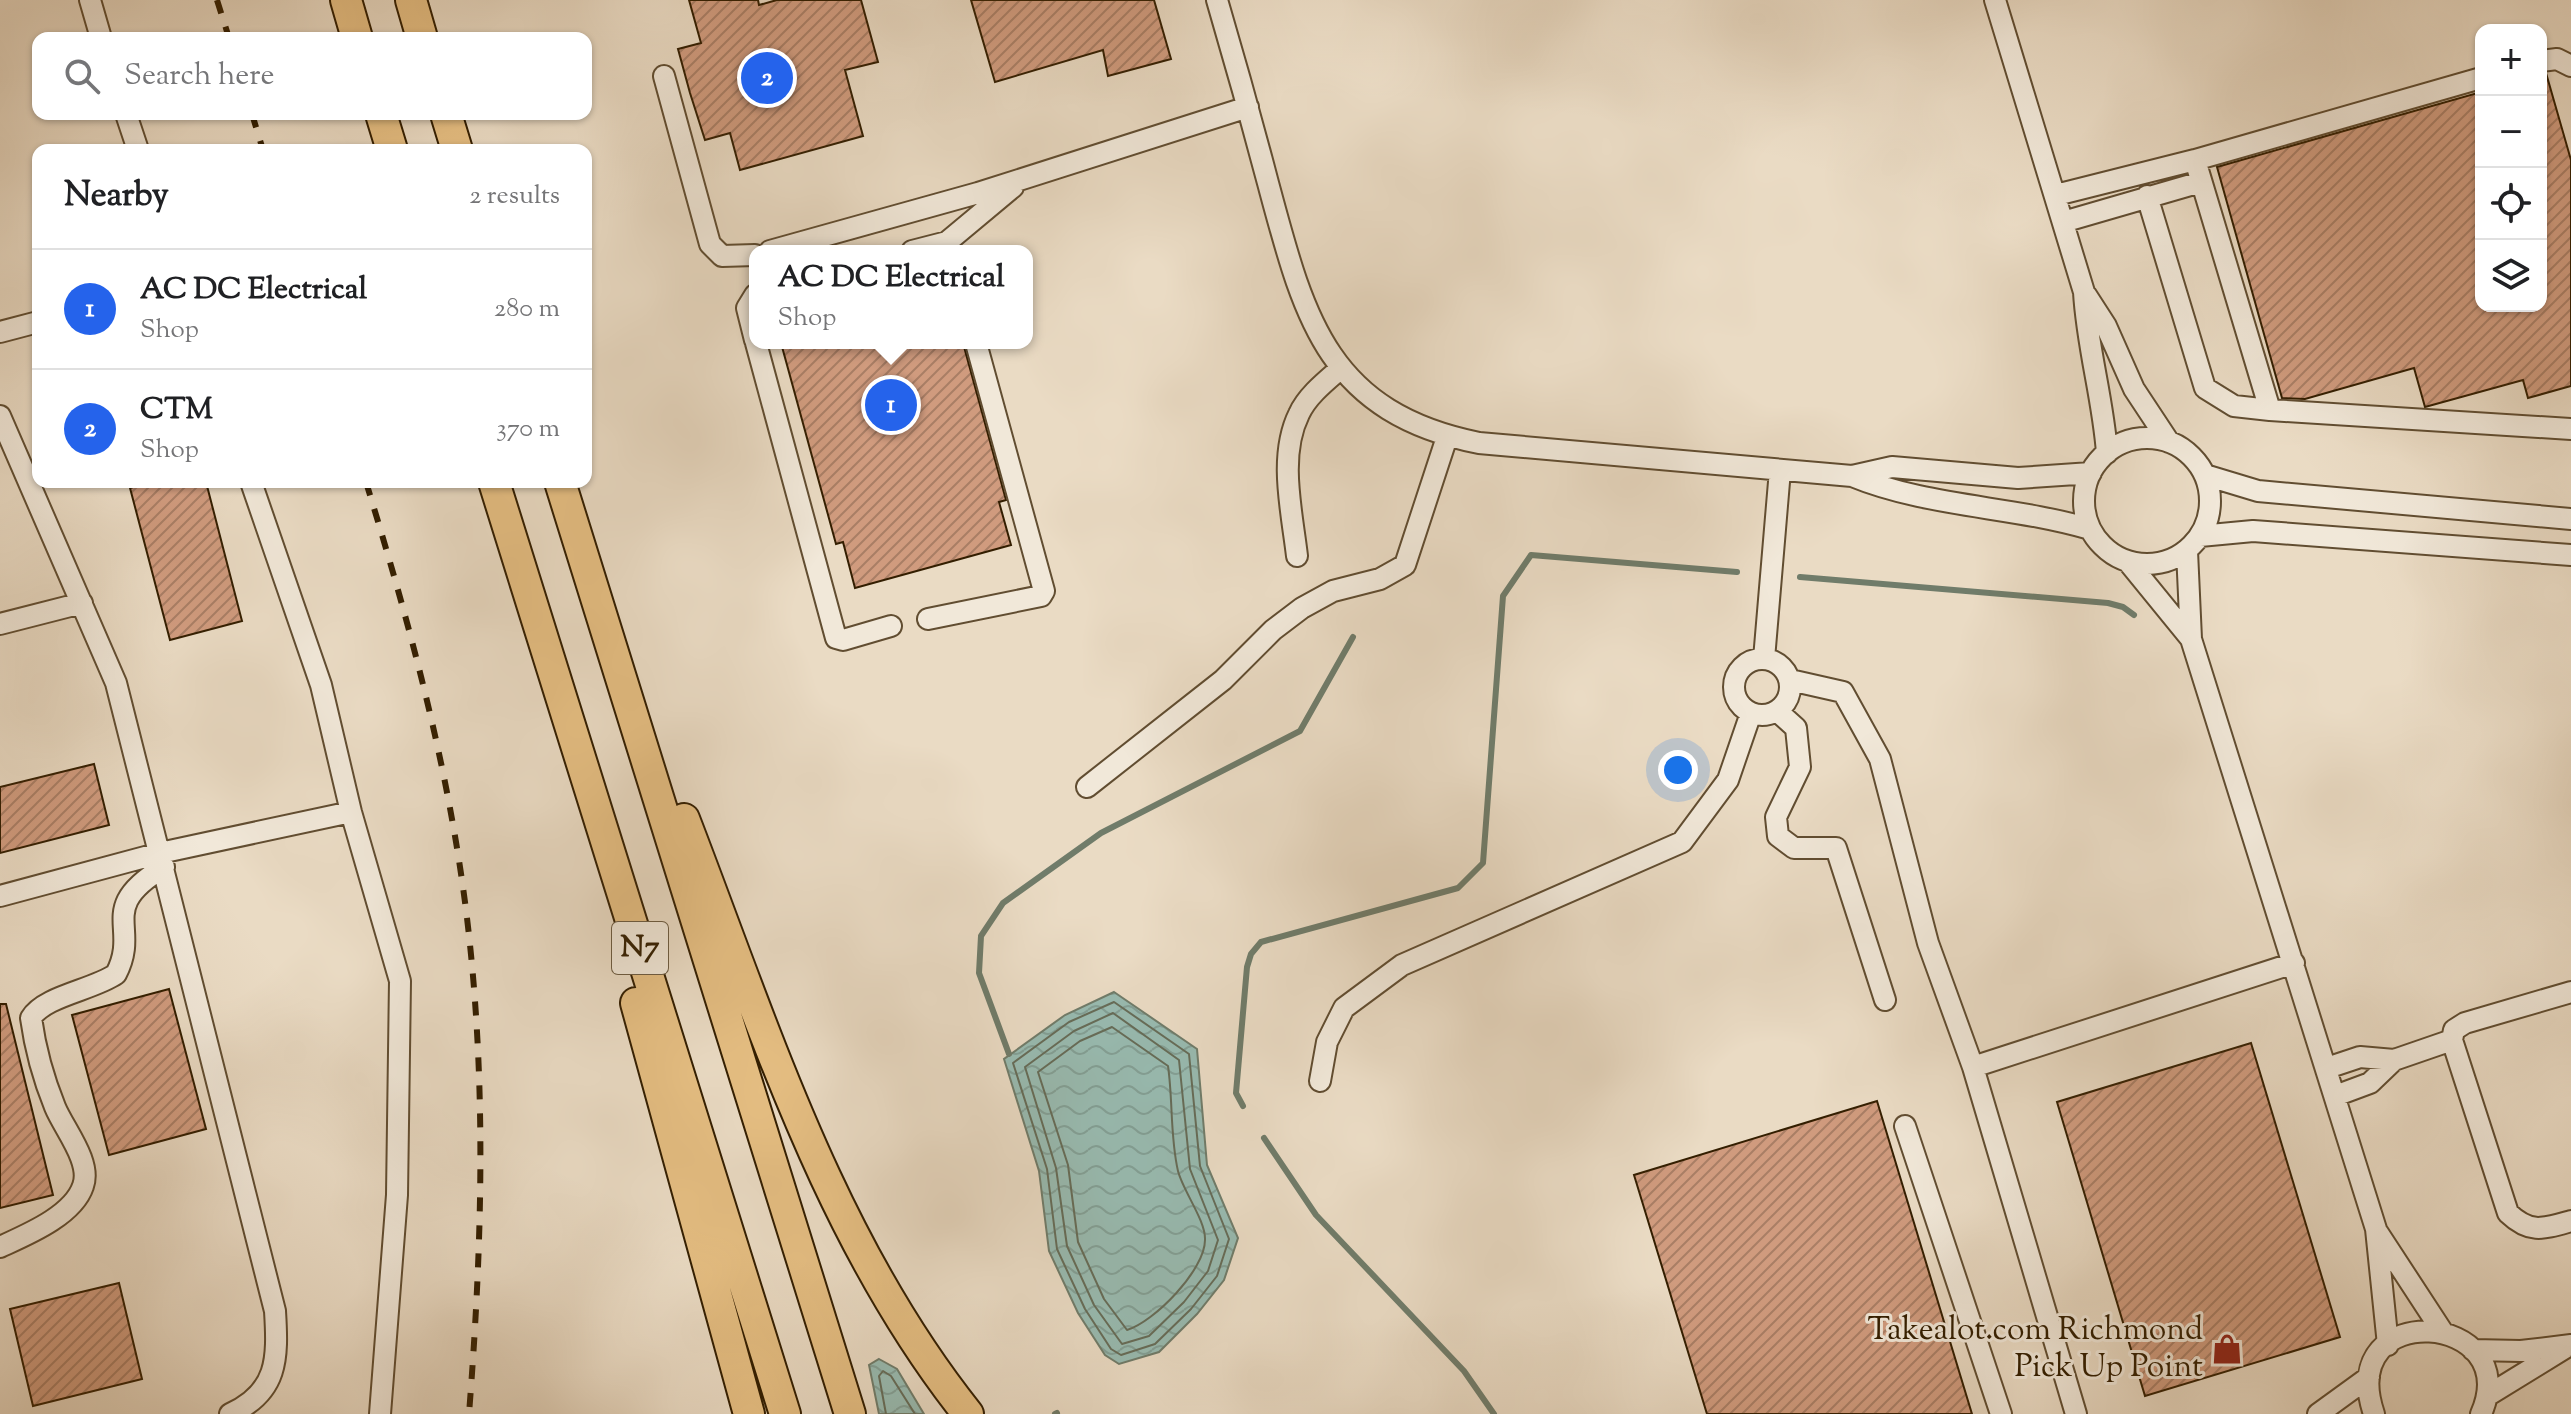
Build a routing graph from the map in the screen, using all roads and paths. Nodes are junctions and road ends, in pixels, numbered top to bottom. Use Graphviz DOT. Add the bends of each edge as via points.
graph roads {
  1 [pos="90,0"];
  2 [pos="346,0"];
  3 [pos="411,0"];
  4 [pos="1217,0"];
  5 [pos="1995,0"];
  6 [pos="99,32"];
  7 [pos="355,32"];
  8 [pos="420,32"];
  9 [pos="2547,60"];
  10 [pos="2571,66"];
  11 [pos="664,76"];
  12 [pos="2475,80"];
  13 [pos="1248,107"];
  14 [pos="128,120"];
  15 [pos="383,120"];
  16 [pos="448,120"];
  17 [pos="136,144"];
  18 [pos="390,144"];
  19 [pos="455,144"];
  20 [pos="2195,160"];
  21 [pos="1022,179"];
  22 [pos="2201,182"];
  23 [pos="2056,195"];
  24 [pos="2147,196"];
  25 [pos="2063,222"];
  26 [pos="792,245"];
  27 [pos="950,245"];
  28 [pos="749,255"];
  29 [pos="2084,292"];
  30 [pos="32,324"];
  31 [pos="0,332"];
  32 [pos="757,349"];
  33 [pos="978,349"];
  34 [pos="1341,368"];
  35 [pos="2270,410"];
  36 [pos="0,416"];
  37 [pos="2571,429"];
  38 [pos="1447,437"];
  39 [pos="2169,442"];
  40 [pos="2107,453"];
  41 [pos="1780,470"];
  42 [pos="2091,473"];
  43 [pos="2205,475"];
  44 [pos="1852,476"];
  45 [pos="253,488"];
  46 [pos="495,488"];
  47 [pos="495,488"];
  48 [pos="562,488"];
  49 [pos="2571,519"];
  50 [pos="2090,529"];
  51 [pos="2193,544"];
  52 [pos="2571,555"];
  53 [pos="1297,556"];
  54 [pos="2129,563"];
  55 [pos="82,603"];
  56 [pos="928,619"];
  57 [pos="0,624"];
  58 [pos="891,626"];
  59 [pos="607,633"];
  60 [pos="2191,639"];
  61 [pos="1764,659"];
  62 [pos="1790,680"];
  63 [pos="1777,711"];
  64 [pos="1751,713"];
  65 [pos="1087,787"];
  66 [pos="351,812"];
  67 [pos="162,860"];
  68 [pos="0,896"];
  69 [pos="2294,963"];
  70 [pos="2571,992"];
  71 [pos="1885,1000"];
  72 [pos="2452,1040"];
  73 [pos="2394,1060"];
  74 [pos="1973,1067"];
  75 [pos="2327,1068"];
  76 [pos="1320,1081"];
  77 [pos="2335,1096"];
  78 [pos="1905,1126"];
  79 [pos="2571,1221"];
  80 [pos="2376,1229"];
  81 [pos="0,1247"];
  82 [pos="2442,1331"];
  83 [pos="2388,1345"];
  84 [pos="2570,1346"];
  85 [pos="2473,1350"];
  86 [pos="2369,1377"];
  87 [pos="2484,1405"];
  88 [pos="230,1414"];
  89 [pos="380,1414"];
  90 [pos="749,1414"];
  91 [pos="785,1414"];
  92 [pos="850,1414"];
  93 [pos="968,1414"];
  94 [pos="2001,1414"];
  95 [pos="2076,1414"];
  96 [pos="2318,1414"];
  97 [pos="2374,1414"];
  1 -- 6 [label="street"];
  2 -- 7 [label="highway"];
  3 -- 8 [label="highway"];
  4 -- 13 [label="street"];
  5 -- 23 [label="street"];
  9 -- 10 [label="street"];
  11 -- 28 [label="street" via="710,244 722,256"];
  12 -- 20 [label="street"];
  13 -- 21 [label="street"];
  13 -- 34 [label="street" via="1305,311"];
  14 -- 17 [label="street"];
  15 -- 18 [label="highway"];
  16 -- 19 [label="highway"];
  20 -- 22 [label="street"];
  20 -- 23 [label="street"];
  21 -- 26 [label="street"];
  21 -- 27 [label="street"];
  22 -- 24 [label="street"];
  22 -- 35 [label="street"];
  23 -- 25 [label="street"];
  24 -- 25 [label="street"];
  24 -- 35 [label="street" via="2205,388 2234,406"];
  25 -- 29 [label="street"];
  29 -- 39 [label="street" via="2134,389"];
  29 -- 40 [label="street"];
  30 -- 31 [label="street"];
  32 -- 58 [label="street" via="836,638"];
  33 -- 56 [label="street" via="1044,591 1041,596"];
  34 -- 38 [label="street" via="1400,417"];
  34 -- 53 [label="street" via="1308,401 1294,428 1289,489"];
  35 -- 37 [label="street"];
  36 -- 55 [label="street"];
  38 -- 41 [label="street"];
  38 -- 65 [label="street" via="1405,565 1302,608 1223,680"];
  39 -- 40 [label="street" via="2132,439"];
  39 -- 43 [label="street" via="2193,457"];
  40 -- 42 [label="street"];
  41 -- 44 [label="street"];
  41 -- 61 [label="street"];
  42 -- 44 [label="street" via="2018,478 1892,467"];
  42 -- 50 [label="street" via="2083,503"];
  43 -- 49 [label="street" via="2258,491"];
  43 -- 51 [label="street" via="2208,518"];
  44 -- 50 [label="street" via="1888,491 2043,515"];
  45 -- 66 [label="street" via="321,685"];
  46 -- 90 [label="highway"];
  47 -- 91 [label="highway, N7"];
  48 -- 59 [label="highway, N7"];
  50 -- 54 [label="street" via="2111,554"];
  51 -- 52 [label="street" via="2253,531"];
  51 -- 54 [label="street" via="2169,561"];
  51 -- 60 [label="street"];
  54 -- 60 [label="street"];
  55 -- 57 [label="street"];
  55 -- 67 [label="street" via="116,683"];
  59 -- 92 [label="highway, N7"];
  59 -- 93 [label="highway" via="823,1176 894,1310"];
  60 -- 69 [label="street"];
  61 -- 62 [label="street" via="1781,665"];
  61 -- 64 [label="street" via="1741,668 1734,685 1738,701"];
  62 -- 63 [label="street" via="1788,697"];
  62 -- 74 [label="street" via="1843,692 1880,759 1928,943"];
  63 -- 64 [label="street"];
  63 -- 71 [label="street" via="1796,728 1800,767 1776,817 1778,836 1794,848 1836,848"];
  64 -- 76 [label="street" via="1728,780 1682,842 1402,965 1344,1008 1327,1042"];
  66 -- 67 [label="street"];
  66 -- 89 [label="street" via="400,981 397,1195"];
  67 -- 68 [label="street"];
  67 -- 81 [label="street" via="130,893 116,974 43,1005 31,1018 54,1105 82,1162 85,1184 57,1216"];
  67 -- 88 [label="street" via="275,1311 277,1340 269,1383 250,1404"];
  69 -- 74 [label="street"];
  69 -- 75 [label="street"];
  70 -- 72 [label="street" via="2465,1023 2454,1030"];
  72 -- 73 [label="street"];
  72 -- 79 [label="street" via="2508,1213 2536,1231"];
  73 -- 75 [label="street" via="2360,1057"];
  73 -- 77 [label="street" via="2370,1083"];
  74 -- 95 [label="street"];
  75 -- 77 [label="street"];
  77 -- 80 [label="street"];
  78 -- 94 [label="street"];
  80 -- 82 [label="street"];
  80 -- 83 [label="street"];
  82 -- 83 [label="street" via="2422,1329"];
  82 -- 85 [label="street"];
  83 -- 86 [label="street"];
  84 -- 85 [label="street"];
  84 -- 87 [label="street"];
  85 -- 87 [label="street" via="2485,1372"];
  86 -- 96 [label="street"];
  86 -- 97 [label="street"];
}
